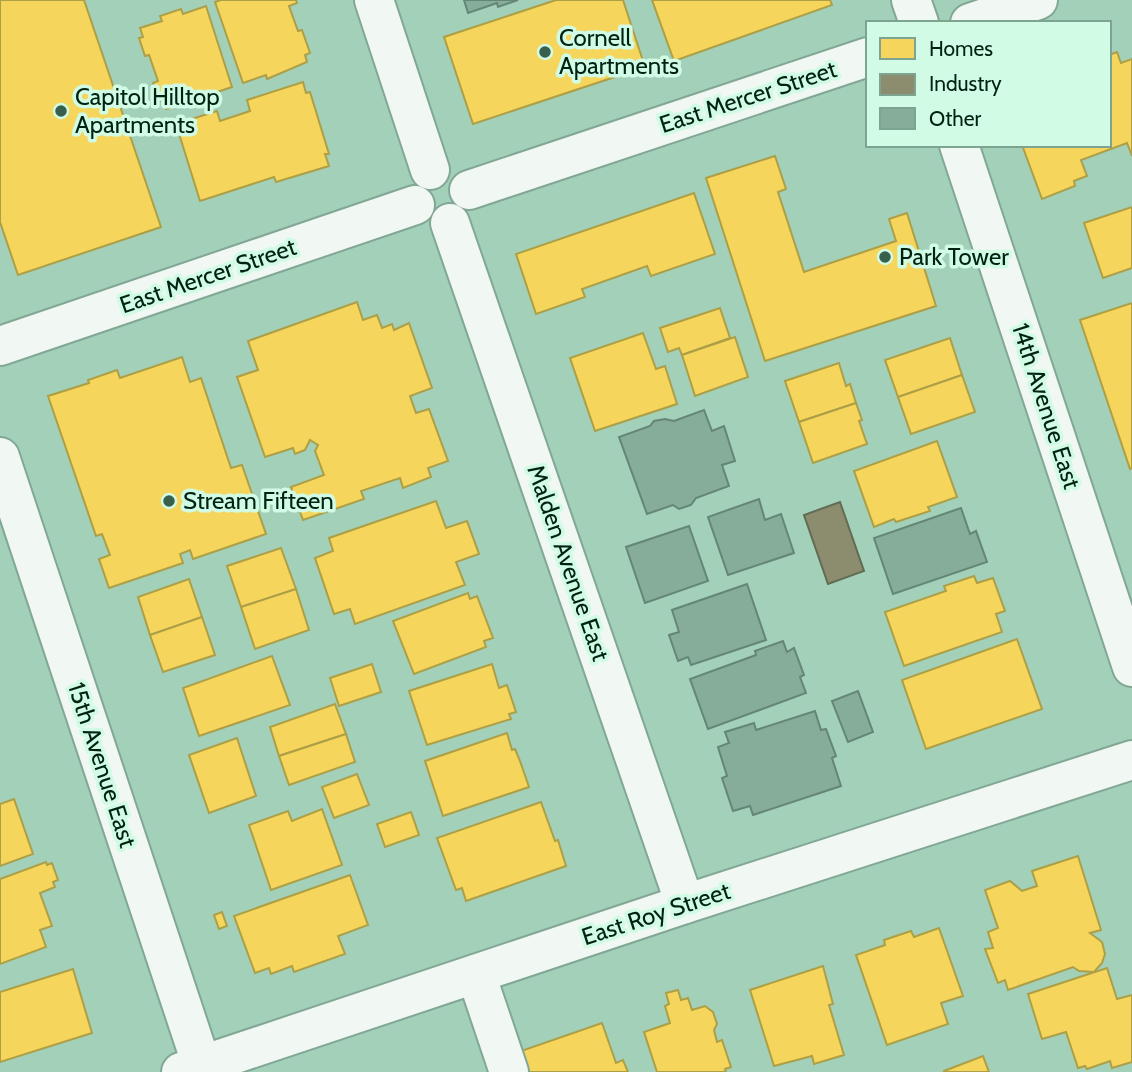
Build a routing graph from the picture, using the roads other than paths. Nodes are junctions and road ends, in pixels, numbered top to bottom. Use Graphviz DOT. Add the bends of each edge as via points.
graph roads {
  1 [pos="374,0"];
  2 [pos="911,0"];
  3 [pos="1038,0"];
  4 [pos="918,21"];
  5 [pos="976,21"];
  6 [pos="866,58"];
  7 [pos="960,147"];
  8 [pos="430,170"];
  9 [pos="469,190"];
  10 [pos="415,205"];
  11 [pos="450,223"];
  12 [pos="0,346"];
  13 [pos="0,457"];
  14 [pos="6,495"];
  15 [pos="1132,667"];
  16 [pos="1132,760"];
  17 [pos="685,904"];
  18 [pos="476,974"];
  19 [pos="195,1070"];
  20 [pos="509,1072"];
  1 -- 8 [label="street"];
  2 -- 4 [label="street"];
  3 -- 5 [label="street"];
  6 -- 9 [label="street, East Mercer Street"];
  7 -- 15 [label="street, 14th Avenue East"];
  8 -- 9 [label="street" via="456,172"];
  8 -- 10 [label="street" via="413,191"];
  9 -- 11 [label="street" via="465,211"];
  10 -- 11 [label="street" via="423,218 441,225"];
  10 -- 12 [label="street, East Mercer Street"];
  11 -- 17 [label="street, Malden Avenue East"];
  13 -- 14 [label="street, 15th Avenue East"];
  14 -- 19 [label="street, 15th Avenue East"];
  16 -- 17 [label="street, East Roy Street"];
  17 -- 18 [label="street, East Roy Street"];
  18 -- 19 [label="street, East Roy Street"];
  18 -- 20 [label="street"];
}
